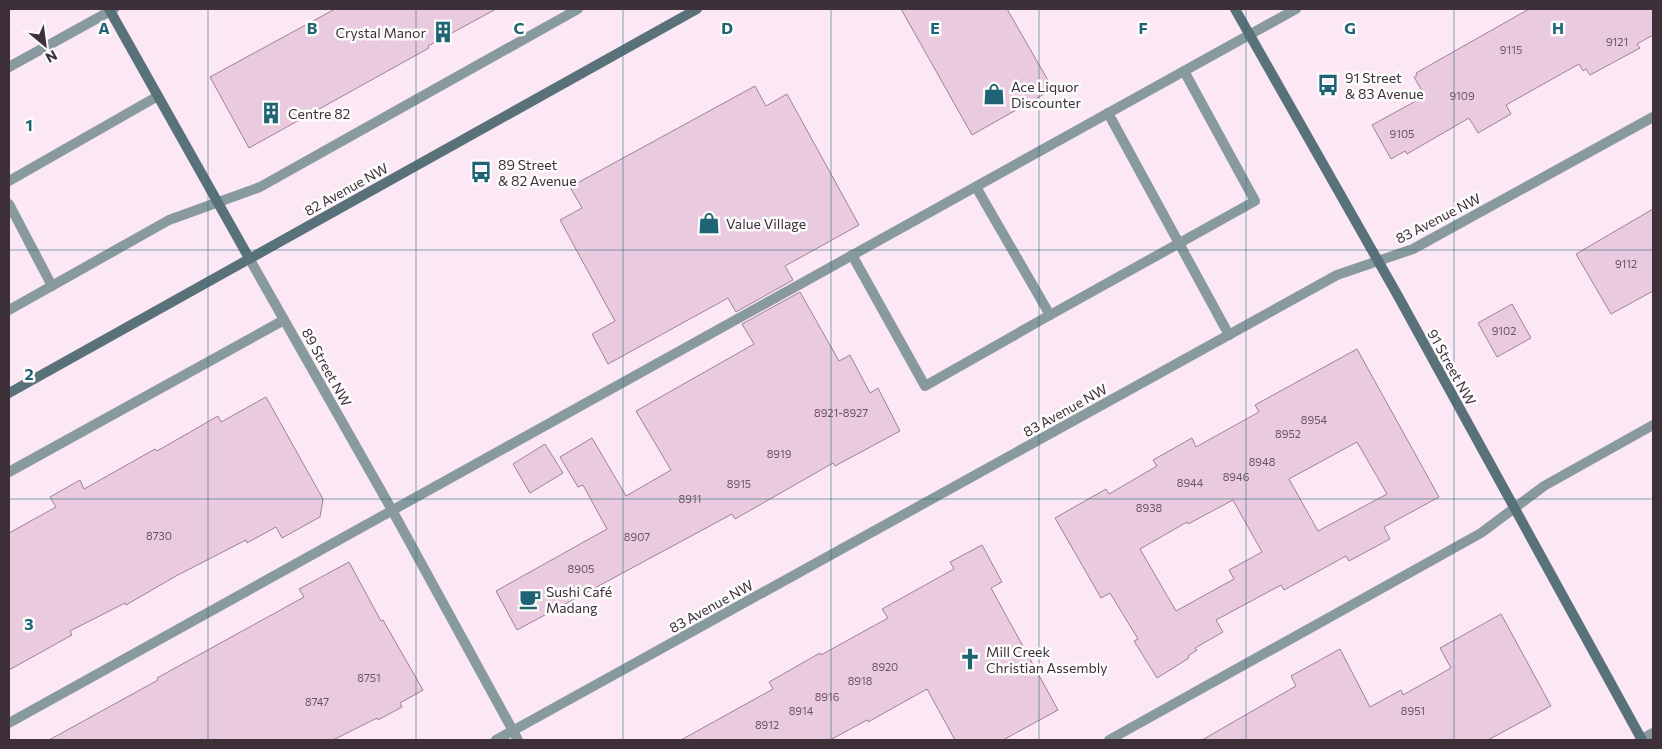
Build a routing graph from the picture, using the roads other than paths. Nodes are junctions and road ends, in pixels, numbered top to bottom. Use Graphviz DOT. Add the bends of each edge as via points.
graph roads {
  1 [pos="111,9"];
  2 [pos="578,9"];
  3 [pos="697,9"];
  4 [pos="1235,9"];
  5 [pos="1296,9"];
  6 [pos="1250,34"];
  7 [pos="9,67"];
  8 [pos="1184,71"];
  9 [pos="158,96"];
  10 [pos="1108,113"];
  11 [pos="1653,117"];
  12 [pos="9,181"];
  13 [pos="976,187"];
  14 [pos="217,202"];
  15 [pos="9,204"];
  16 [pos="1178,244"];
  17 [pos="852,255"];
  18 [pos="249,258"];
  19 [pos="1378,262"];
  20 [pos="52,286"];
  21 [pos="9,310"];
  22 [pos="1050,315"];
  23 [pos="284,320"];
  24 [pos="1229,335"];
  25 [pos="9,393"];
  26 [pos="1653,425"];
  27 [pos="9,472"];
  28 [pos="1514,508"];
  29 [pos="392,510"];
  30 [pos="9,722"];
  31 [pos="1653,733"];
  32 [pos="515,736"];
  33 [pos="496,740"];
  34 [pos="1109,740"];
  35 [pos="1641,740"];
  1 -- 7 [label="street"];
  1 -- 9 [label="street, 89 Street NW"];
  2 -- 14 [label="street" via="260,187"];
  3 -- 18 [label="street, 82 Avenue NW"];
  4 -- 6 [label="street, 91 Street NW"];
  5 -- 6 [label="street"];
  6 -- 8 [label="street"];
  6 -- 19 [label="street, 91 Street NW"];
  8 -- 10 [label="street"];
  8 -- 16 [label="street" via="1255,202"];
  9 -- 12 [label="street"];
  9 -- 14 [label="street, 89 Street NW"];
  10 -- 13 [label="street"];
  10 -- 16 [label="street"];
  11 -- 19 [label="street, 83 Avenue NW" via="1413,249"];
  13 -- 17 [label="street"];
  13 -- 22 [label="street"];
  14 -- 18 [label="street, 89 Street NW"];
  14 -- 20 [label="street" via="169,220"];
  15 -- 20 [label="street"];
  16 -- 22 [label="street"];
  16 -- 24 [label="street"];
  17 -- 22 [label="street" via="925,386"];
  17 -- 29 [label="street"];
  18 -- 23 [label="street, 89 Street NW"];
  18 -- 25 [label="street, 82 Avenue NW"];
  19 -- 24 [label="street, 83 Avenue NW" via="1337,275"];
  19 -- 28 [label="street, 91 Street NW"];
  20 -- 21 [label="street"];
  23 -- 27 [label="street"];
  23 -- 29 [label="street, 89 Street NW"];
  24 -- 32 [label="street, 83 Avenue NW"];
  26 -- 28 [label="street" via="1544,486"];
  28 -- 34 [label="street" via="1481,533"];
  28 -- 35 [label="street, 91 Street NW"];
  29 -- 30 [label="street"];
  29 -- 32 [label="street, 89 Street NW"];
  31 -- 35 [label="street"];
  32 -- 33 [label="street, 83 Avenue NW"];
}
